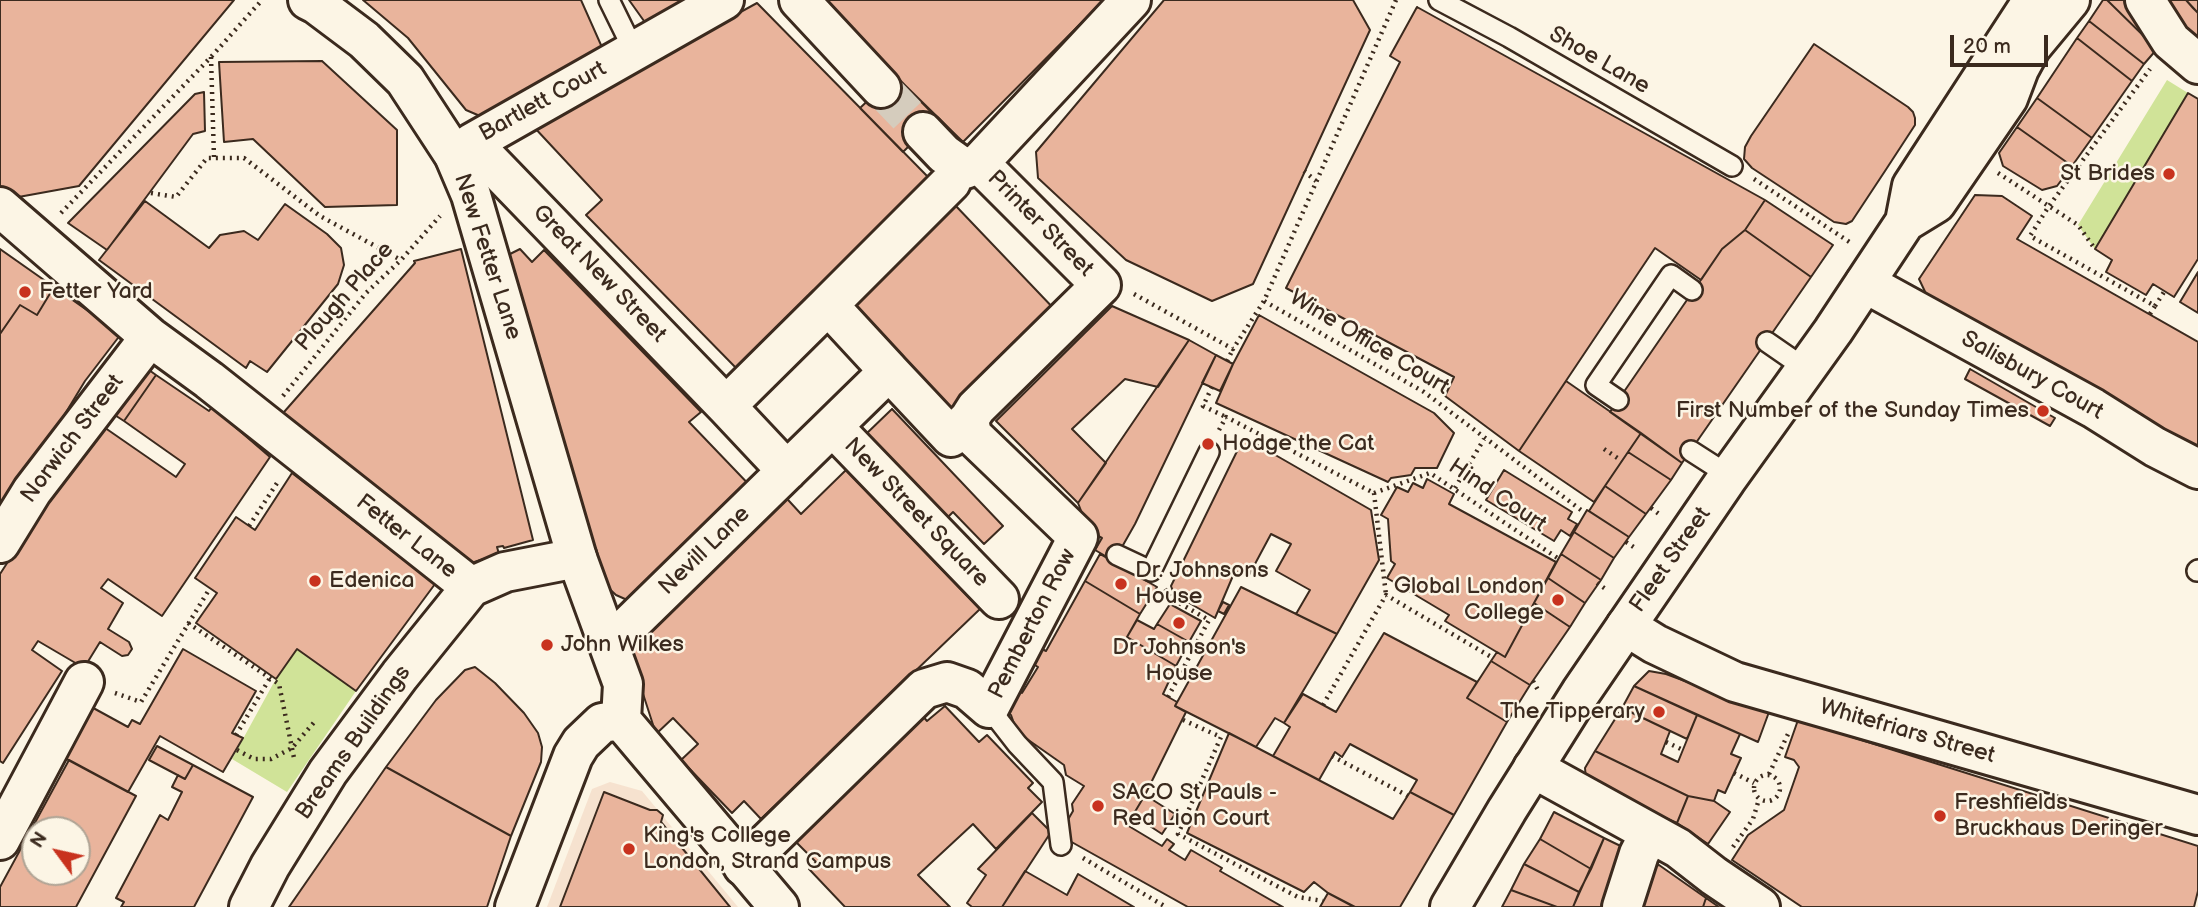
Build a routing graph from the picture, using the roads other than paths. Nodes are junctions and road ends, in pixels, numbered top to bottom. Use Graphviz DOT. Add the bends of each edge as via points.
graph roads {
  1 [pos="609,0"];
  2 [pos="724,0"];
  3 [pos="799,0"];
  4 [pos="1131,0"];
  5 [pos="1439,0"];
  6 [pos="2033,0"];
  7 [pos="2070,0"];
  8 [pos="2145,0"];
  9 [pos="313,1"];
  10 [pos="634,51"];
  11 [pos="2198,64"];
  12 [pos="881,88"];
  13 [pos="923,132"];
  14 [pos="463,149"];
  15 [pos="1732,166"];
  16 [pos="965,173"];
  17 [pos="0,207"];
  18 [pos="1905,222"];
  19 [pos="1865,283"];
  20 [pos="1692,290"];
  21 [pos="828,304"];
  22 [pos="150,337"];
  23 [pos="1767,342"];
  24 [pos="1806,369"];
  25 [pos="889,371"];
  26 [pos="1618,400"];
  27 [pos="726,406"];
  28 [pos="969,419"];
  29 [pos="833,426"];
  30 [pos="1691,451"];
  31 [pos="1209,452"];
  32 [pos="2198,469"];
  33 [pos="787,471"];
  34 [pos="1730,476"];
  35 [pos="0,543"];
  36 [pos="1118,555"];
  37 [pos="576,558"];
  38 [pos="471,587"];
  39 [pos="999,599"];
  40 [pos="1626,626"];
  41 [pos="623,631"];
  42 [pos="84,682"];
  43 [pos="989,708"];
  44 [pos="621,720"];
  45 [pos="1533,768"];
  46 [pos="12,786"];
  47 [pos="2198,815"];
  48 [pos="1650,833"];
  49 [pos="0,840"];
  50 [pos="1061,845"];
  51 [pos="743,866"];
  52 [pos="248,907"];
  53 [pos="515,907"];
  54 [pos="779,907"];
  55 [pos="1450,907"];
  56 [pos="1622,907"];
  57 [pos="1760,907"];
  1 -- 10 [label="lane"];
  2 -- 10 [label="street"];
  3 -- 12 [label="street"];
  4 -- 16 [label="street"];
  5 -- 15 [label="lane, Shoe Lane"];
  6 -- 18 [label="street, Fleet Street" via="1912,186"];
  7 -- 18 [label="street, Fleet Street" via="2031,47 2008,98 1936,203"];
  8 -- 11 [label="street" via="2171,41"];
  9 -- 14 [label="street, New Fetter Lane" via="364,40 405,80"];
  10 -- 14 [label="street, Bartlett Court"];
  13 -- 16 [label="street"];
  14 -- 27 [label="street, Great New Street"];
  14 -- 37 [label="street, New Fetter Lane" via="471,195"];
  16 -- 21 [label="street"];
  16 -- 28 [label="street, Printer Street" via="1115,288 976,408"];
  17 -- 22 [label="street, Fetter Lane"];
  18 -- 19 [label="street, Fleet Street"];
  19 -- 24 [label="street, Fleet Street"];
  19 -- 32 [label="street, Salisbury Court"];
  20 -- 26 [label="lane" via="1671,275 1596,385"];
  21 -- 25 [label="street"];
  21 -- 27 [label="street"];
  22 -- 35 [label="street, Norwich Street" via="32,491"];
  22 -- 38 [label="street, Fetter Lane"];
  23 -- 24 [label="lane"];
  24 -- 34 [label="street, Fleet Street"];
  25 -- 28 [label="street" via="951,437"];
  25 -- 29 [label="street, New Street Square"];
  27 -- 33 [label="street"];
  28 -- 43 [label="street, Pemberton Row" via="971,435 1088,541"];
  29 -- 33 [label="street, New Street Square"];
  29 -- 39 [label="street, New Street Square"];
  30 -- 34 [label="lane"];
  31 -- 36 [label="lane" via="1151,570"];
  33 -- 41 [label="street, Nevill Lane"];
  34 -- 40 [label="street, Fleet Street"];
  37 -- 38 [label="street, Fetter Lane" via="505,572"];
  37 -- 44 [label="street" via="623,684"];
  38 -- 52 [label="street, Breams Buildings" via="328,772"];
  40 -- 45 [label="street, Fleet Street"];
  40 -- 47 [label="street, Whitefriars Street" via="1735,682"];
  42 -- 46 [label="street"];
  43 -- 50 [label="lane" via="1054,782"];
  43 -- 51 [label="street" via="967,689 947,682 924,689"];
  44 -- 51 [label="street"];
  44 -- 53 [label="street" via="602,723 573,756"];
  45 -- 48 [label="street"];
  45 -- 55 [label="street, Fleet Street"];
  46 -- 49 [label="street"];
  48 -- 56 [label="street"];
  48 -- 57 [label="street"];
  51 -- 54 [label="street"];
}
